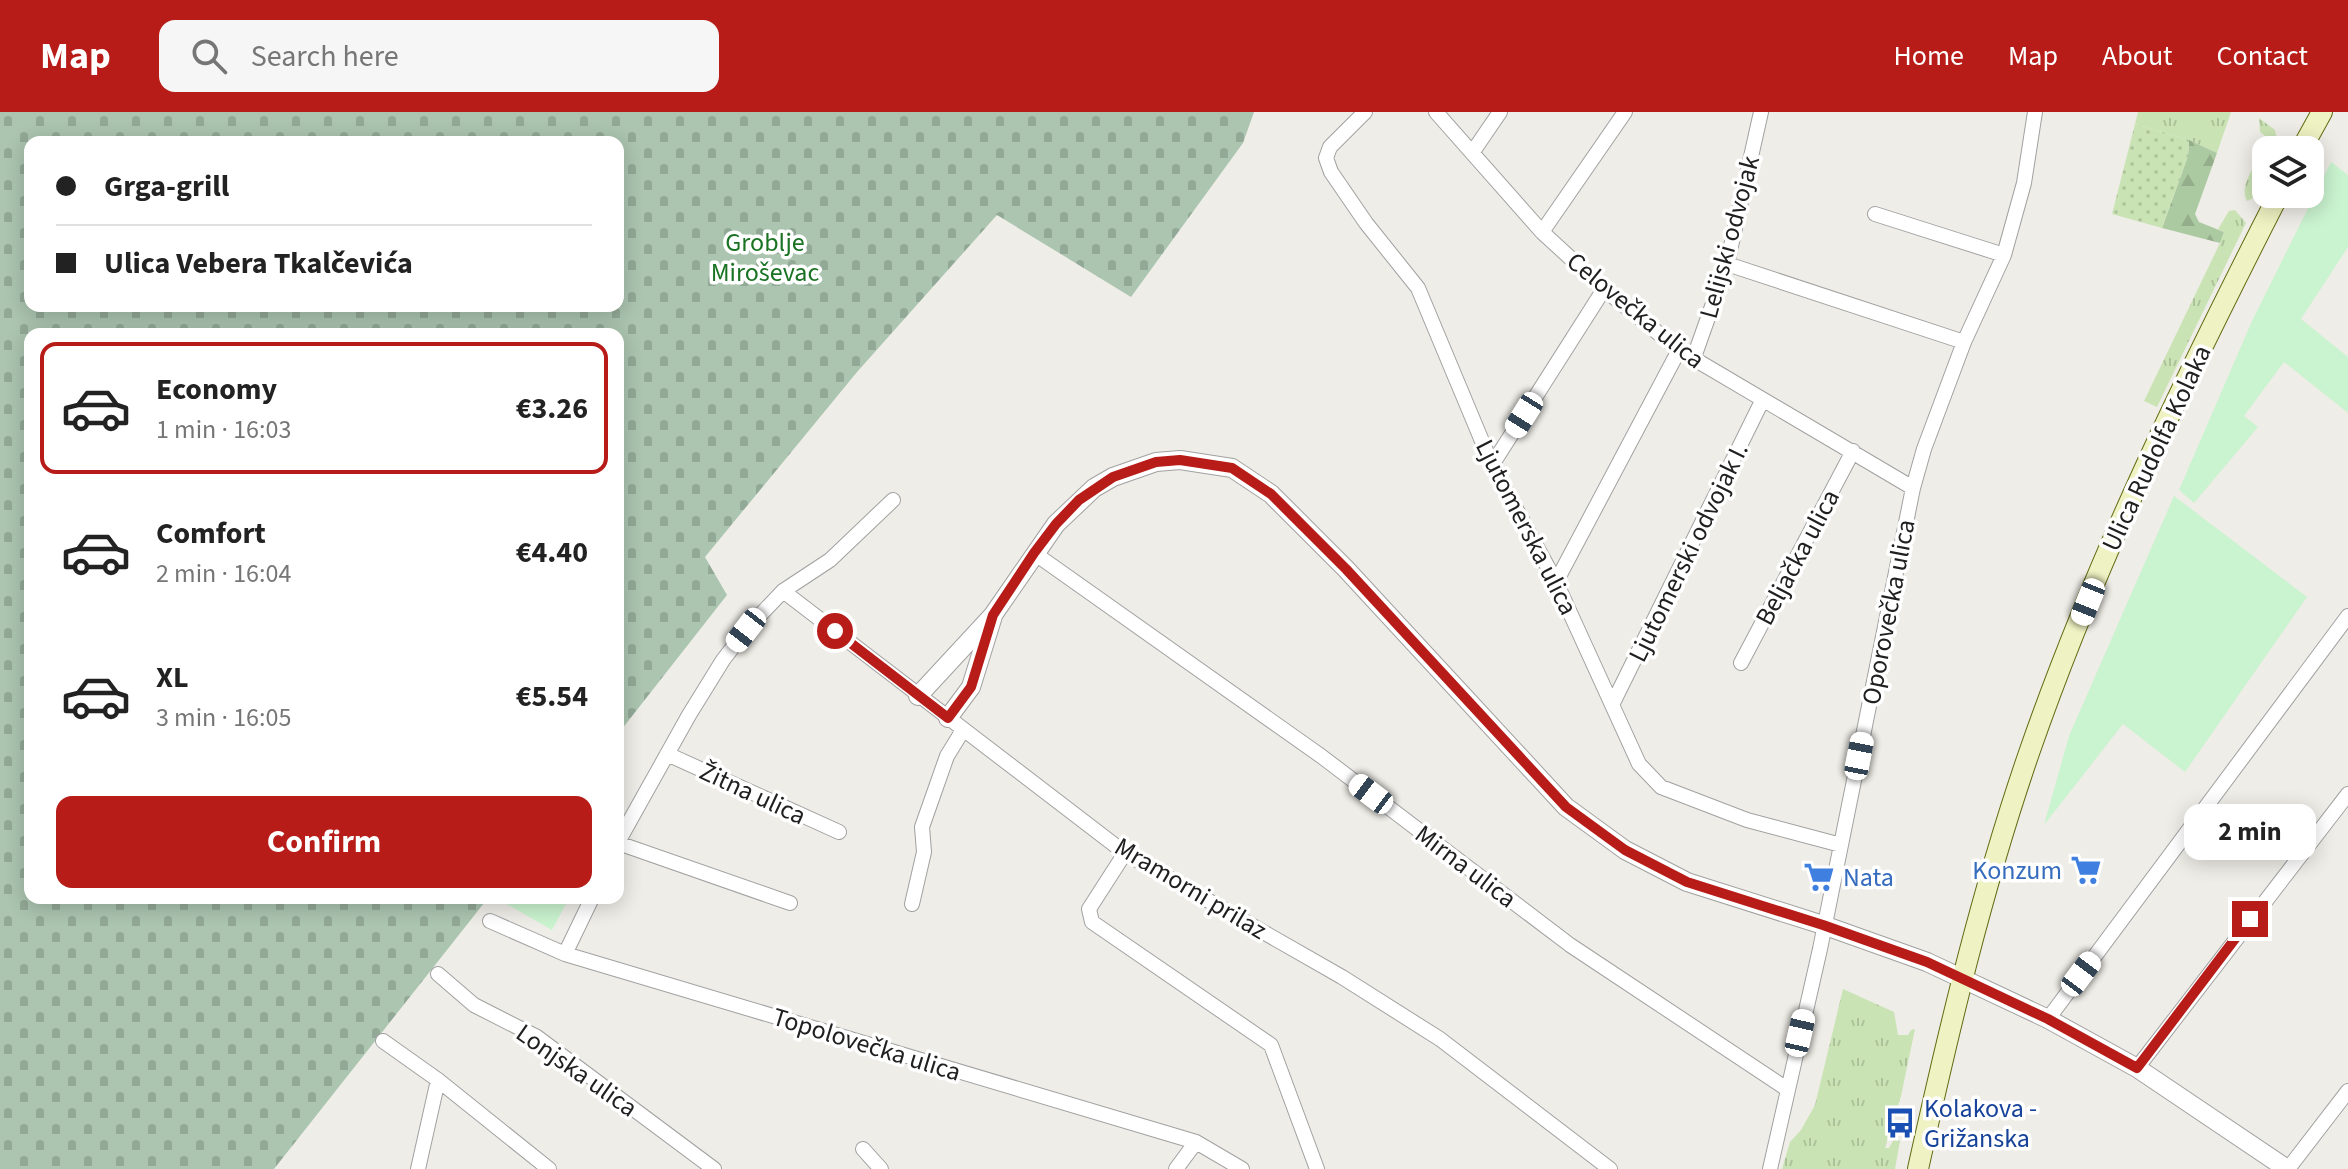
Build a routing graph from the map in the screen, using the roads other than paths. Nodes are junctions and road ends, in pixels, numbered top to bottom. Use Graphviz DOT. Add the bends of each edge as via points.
graph roads {
  1 [pos="1365,112"];
  2 [pos="1436,112"];
  3 [pos="1500,112"];
  4 [pos="1625,112"];
  5 [pos="1761,112"];
  6 [pos="2035,112"];
  7 [pos="2322,112"];
  8 [pos="2309,136"];
  9 [pos="1472,153"];
  10 [pos="2272,208"];
  11 [pos="1875,214"];
  12 [pos="1542,232"];
  13 [pos="2004,255"];
  14 [pos="1727,264"];
  15 [pos="1604,289"];
  16 [pos="1964,342"];
  17 [pos="1679,350"];
  18 [pos="1693,360"];
  19 [pos="1762,401"];
  20 [pos="1853,451"];
  21 [pos="1492,465"];
  22 [pos="1913,488"];
  23 [pos="893,500"];
  24 [pos="1034,553"];
  25 [pos="1556,582"];
  26 [pos="783,591"];
  27 [pos="993,615"];
  28 [pos="2348,618"];
  29 [pos="1741,663"];
  30 [pos="918,696"];
  31 [pos="1613,703"];
  32 [pos="948,718"];
  33 [pos="963,730"];
  34 [pos="667,754"];
  35 [pos="2348,794"];
  36 [pos="624,831"];
  37 [pos="839,832"];
  38 [pos="624,844"];
  39 [pos="1841,845"];
  40 [pos="1125,853"];
  41 [pos="790,903"];
  42 [pos="589,904"];
  43 [pos="912,904"];
  44 [pos="490,921"];
  45 [pos="1823,925"];
  46 [pos="565,954"];
  47 [pos="438,974"];
  48 [pos="1961,980"];
  49 [pos="2048,1019"];
  50 [pos="383,1041"];
  51 [pos="2137,1068"];
  52 [pos="438,1080"];
  53 [pos="1787,1089"];
  54 [pos="2348,1091"];
  55 [pos="1196,1142"];
  56 [pos="863,1149"];
  57 [pos="542,1166"];
  58 [pos="418,1169"];
  59 [pos="714,1169"];
  60 [pos="881,1169"];
  61 [pos="1176,1169"];
  62 [pos="1242,1169"];
  63 [pos="1317,1169"];
  64 [pos="1610,1169"];
  65 [pos="1770,1169"];
  66 [pos="1918,1169"];
  67 [pos="2287,1169"];
  1 -- 21 [label="street, Ljutomerska ulica" via="1330,147 1326,158 1331,172 1418,288"];
  2 -- 9 [label="street, Celovečka ulica"];
  3 -- 9 [label="street"];
  4 -- 12 [label="street"];
  5 -- 14 [label="street, Lelijski odvojak"];
  6 -- 13 [label="street, Oporovečka ulica" via="2024,183"];
  7 -- 8 [label="main road"];
  9 -- 12 [label="street, Celovečka ulica"];
  10 -- 48 [label="main road, Ulica Rudolfa Kolaka" via="2139,475 2029,753"];
  11 -- 13 [label="street"];
  12 -- 15 [label="street, Celovečka ulica"];
  13 -- 16 [label="street, Oporovečka ulica"];
  14 -- 16 [label="street"];
  14 -- 18 [label="street, Lelijski odvojak"];
  15 -- 17 [label="street, Celovečka ulica"];
  15 -- 21 [label="street"];
  16 -- 22 [label="street, Oporovečka ulica"];
  17 -- 18 [label="street, Celovečka ulica"];
  17 -- 25 [label="street"];
  18 -- 19 [label="street, Celovečka ulica"];
  19 -- 20 [label="street, Celovečka ulica"];
  19 -- 31 [label="street, Ljutomerski odvojak I."];
  20 -- 22 [label="street, Celovečka ulica"];
  20 -- 29 [label="street, Beljačka ulica"];
  21 -- 25 [label="street, Ljutomerska ulica"];
  22 -- 39 [label="street, Oporovečka ulica"];
  23 -- 26 [label="street, Žitna ulica" via="830,560"];
  24 -- 27 [label="street"];
  24 -- 45 [label="street" via="1079,500 1113,477 1180,460 1232,468 1271,494 1566,807 1592,828 1687,882"];
  24 -- 53 [label="street, Mirna ulica" via="1321,756 1570,945"];
  25 -- 31 [label="street, Ljutomerska ulica"];
  26 -- 30 [label="street, Mramorni prilaz"];
  26 -- 34 [label="street, Žitna ulica" via="723,660"];
  27 -- 30 [label="street"];
  27 -- 32 [label="street" via="971,687"];
  28 -- 49 [label="street"];
  30 -- 32 [label="street, Mramorni prilaz"];
  31 -- 39 [label="street, Ljutomerska ulica" via="1639,764 1661,787 1747,820"];
  32 -- 33 [label="street, Mramorni prilaz"];
  33 -- 40 [label="street, Mramorni prilaz"];
  33 -- 43 [label="street" via="947,756 922,827 924,852"];
  34 -- 36 [label="street, Žitna ulica"];
  34 -- 37 [label="street, Žitna ulica"];
  35 -- 51 [label="street"];
  38 -- 41 [label="street, Žitna ulica"];
  39 -- 45 [label="street, Oporovečka ulica"];
  40 -- 63 [label="street" via="1089,909 1092,922 1271,1045"];
  40 -- 64 [label="street, Mramorni prilaz" via="1440,1039"];
  42 -- 46 [label="street"];
  44 -- 46 [label="street, Topolovečka ulica"];
  45 -- 48 [label="street" via="1927,962"];
  45 -- 53 [label="street, Oporovečka ulica"];
  46 -- 55 [label="street, Topolovečka ulica"];
  47 -- 59 [label="street, Lonjska ulica" via="474,1005 537,1037"];
  48 -- 49 [label="street"];
  48 -- 66 [label="main road, Ulica Rudolfa Kolaka"];
  49 -- 51 [label="street"];
  50 -- 52 [label="street"];
  51 -- 67 [label="street"];
  52 -- 57 [label="street"];
  52 -- 58 [label="street"];
  53 -- 65 [label="street, Oporovečka ulica"];
  54 -- 67 [label="street"];
  55 -- 61 [label="street"];
  55 -- 62 [label="street, Topolovečka ulica"];
  56 -- 60 [label="street"];
}
